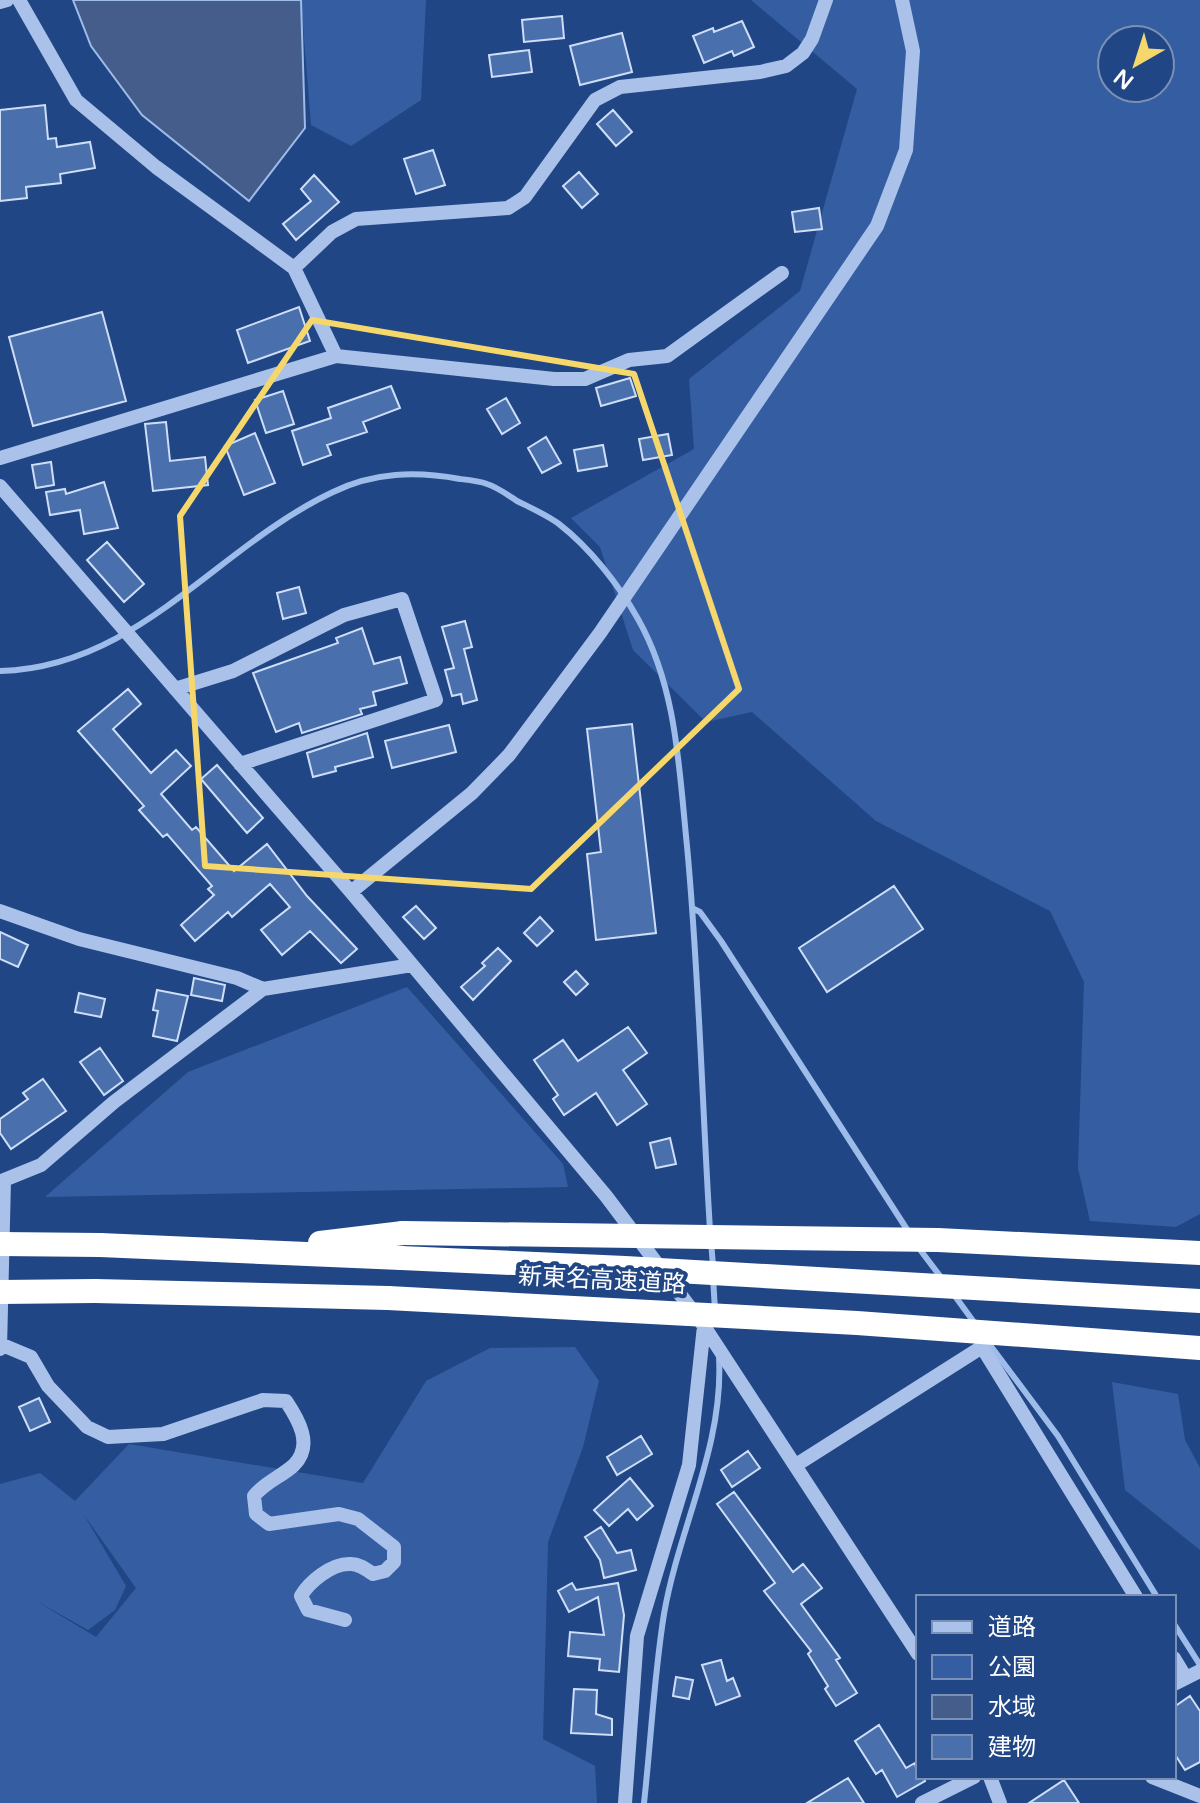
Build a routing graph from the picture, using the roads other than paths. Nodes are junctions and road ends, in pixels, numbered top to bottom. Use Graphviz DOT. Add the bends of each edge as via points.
graph roads {
  1 [pos="7,0"];
  2 [pos="19,0"];
  3 [pos="826,0"];
  4 [pos="902,0"];
  5 [pos="0,2"];
  6 [pos="294,268"];
  7 [pos="782,273"];
  8 [pos="336,356"];
  9 [pos="0,458"];
  10 [pos="0,486"];
  11 [pos="175,689"];
  12 [pos="240,764"];
  13 [pos="351,892"];
  14 [pos="0,911"];
  15 [pos="412,965"];
  16 [pos="263,989"];
  17 [pos="2,1180"];
  18 [pos="0,1244"];
  19 [pos="254,1251"];
  20 [pos="1200,1253"];
  21 [pos="0,1292"];
  22 [pos="1200,1301"];
  23 [pos="704,1326"];
  24 [pos="0,1346"];
  25 [pos="1200,1348"];
  26 [pos="796,1465"];
  27 [pos="1135,1595"];
  28 [pos="345,1620"];
  29 [pos="916,1651"];
  30 [pos="1176,1661"];
  31 [pos="1187,1678"];
  32 [pos="970,1779"];
  33 [pos="991,1779"];
  34 [pos="1157,1779"];
  35 [pos="1200,1796"];
  36 [pos="625,1803"];
  37 [pos="922,1803"];
  38 [pos="1000,1803"];
  1 -- 5 [label="street"];
  2 -- 6 [label="street" via="76,100 156,167"];
  3 -- 6 [label="street" via="803,53 786,66 620,87 595,100 525,197 508,208 356,219 332,232"];
  4 -- 13 [label="street" via="913,51 906,150 877,226 600,633 509,755 472,793"];
  6 -- 8 [label="street"];
  7 -- 8 [label="street" via="667,356 629,360 585,379"];
  8 -- 9 [label="street"];
  10 -- 11 [label="street"];
  11 -- 12 [label="street"];
  11 -- 12 [label="street" via="233,671 344,615 402,599 436,700"];
  12 -- 13 [label="street"];
  13 -- 15 [label="street"];
  14 -- 16 [label="street" via="79,939"];
  15 -- 16 [label="street"];
  15 -- 23 [label="street" via="606,1196"];
  16 -- 17 [label="street" via="114,1102 41,1165"];
  17 -- 24 [label="street"];
  18 -- 19 [label="highway, 新東名高速道路, bridge"];
  19 -- 20 [label="highway, bridge" via="403,1233 938,1240"];
  19 -- 22 [label="highway, 新東名高速道路, bridge"];
  21 -- 25 [label="highway, 新東名高速道路, bridge" via="388,1298"];
  23 -- 26 [label="street"];
  23 -- 36 [label="street" via="689,1465 637,1636"];
  24 -- 28 [label="street" via="31,1357 48,1386 87,1427 108,1437 163,1434 263,1400 286,1401 302,1425 303,1446 296,1464 254,1496 256,1514 269,1524 339,1514 358,1519 394,1547 394,1562 385,1571 373,1574 347,1563 310,1581 301,1596 308,1610"];
  26 -- 27 [label="street" via="982,1347"];
  26 -- 29 [label="street"];
  30 -- 31 [label="street"];
  32 -- 37 [label="street"];
  33 -- 38 [label="street"];
  34 -- 35 [label="street"];
}
